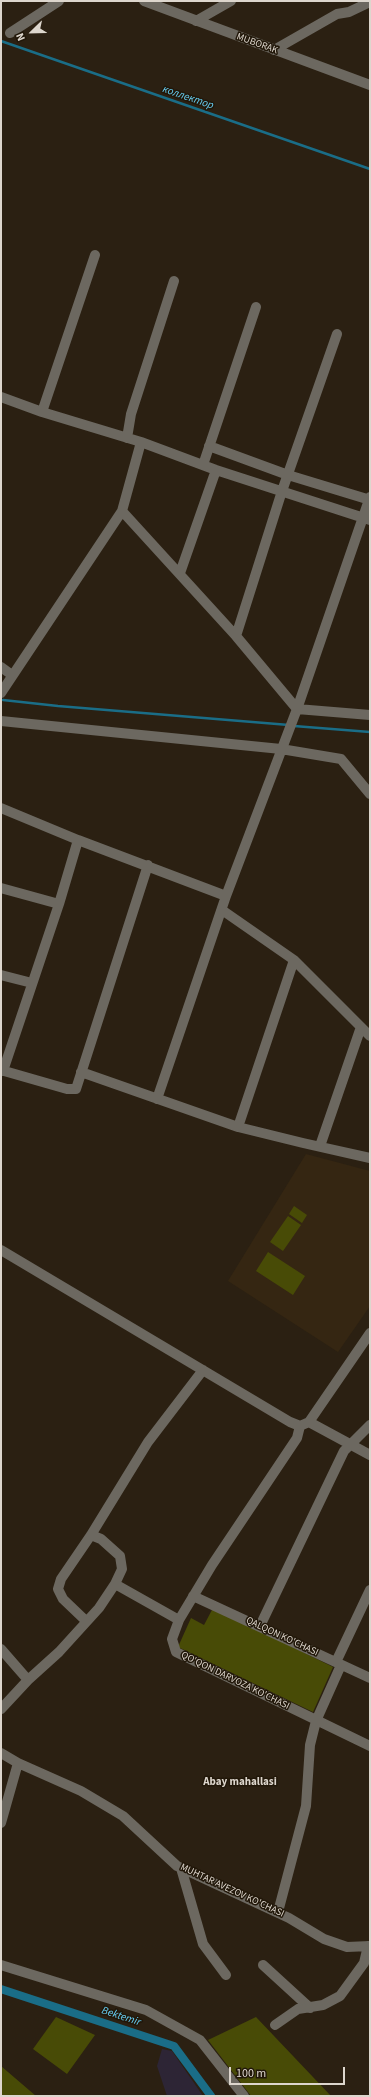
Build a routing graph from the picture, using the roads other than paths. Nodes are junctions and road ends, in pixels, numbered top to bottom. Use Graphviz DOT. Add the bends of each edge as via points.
graph roads {
  1 [pos="59,1"];
  2 [pos="144,1"];
  3 [pos="231,1"];
  4 [pos="370,2"];
  5 [pos="196,21"];
  6 [pos="10,33"];
  7 [pos="274,50"];
  8 [pos="370,85"];
  9 [pos="95,255"];
  10 [pos="174,281"];
  11 [pos="256,307"];
  12 [pos="337,334"];
  13 [pos="1,397"];
  14 [pos="42,412"];
  15 [pos="127,438"];
  16 [pos="141,442"];
  17 [pos="209,446"];
  18 [pos="203,465"];
  19 [pos="216,470"];
  20 [pos="288,476"];
  21 [pos="282,491"];
  22 [pos="370,499"];
  23 [pos="122,510"];
  24 [pos="366,519"];
  25 [pos="180,573"];
  26 [pos="236,636"];
  27 [pos="1,667"];
  28 [pos="12,675"];
  29 [pos="2,692"];
  30 [pos="297,708"];
  31 [pos="370,715"];
  32 [pos="1,721"];
  33 [pos="282,749"];
  34 [pos="370,794"];
  35 [pos="1,808"];
  36 [pos="78,840"];
  37 [pos="148,865"];
  38 [pos="1,888"];
  39 [pos="226,896"];
  40 [pos="59,904"];
  41 [pos="222,910"];
  42 [pos="294,960"];
  43 [pos="1,975"];
  44 [pos="32,983"];
  45 [pos="361,1027"];
  46 [pos="370,1036"];
  47 [pos="2,1070"];
  48 [pos="81,1072"];
  49 [pos="158,1099"];
  50 [pos="238,1127"];
  51 [pos="320,1146"];
  52 [pos="370,1158"];
  53 [pos="1,1250"];
  54 [pos="370,1333"];
  55 [pos="203,1370"];
  56 [pos="304,1424"];
  57 [pos="370,1425"];
  58 [pos="349,1445"];
  59 [pos="370,1455"];
  60 [pos="91,1535"];
  61 [pos="115,1584"];
  62 [pos="370,1590"];
  63 [pos="193,1596"];
  64 [pos="179,1620"];
  65 [pos="86,1621"];
  66 [pos="260,1626"];
  67 [pos="1,1649"];
  68 [pos="339,1663"];
  69 [pos="370,1678"];
  70 [pos="28,1680"];
  71 [pos="1,1710"];
  72 [pos="316,1721"];
  73 [pos="370,1746"];
  74 [pos="1,1753"];
  75 [pos="18,1763"];
  76 [pos="1,1823"];
  77 [pos="181,1868"];
  78 [pos="278,1912"];
  79 [pos="369,1946"];
  80 [pos="1,1965"];
  81 [pos="264,1966"];
  82 [pos="226,1975"];
  83 [pos="310,2008"];
  84 [pos="275,2025"];
  85 [pos="244,2096"];
  1 -- 6 [label="street"];
  2 -- 5 [label="street, MUBORAK"];
  3 -- 5 [label="street"];
  4 -- 7 [label="street" via="349,12 337,14"];
  5 -- 7 [label="street, MUBORAK"];
  7 -- 8 [label="street, MUBORAK"];
  9 -- 14 [label="street"];
  10 -- 15 [label="street" via="131,414"];
  11 -- 17 [label="street"];
  12 -- 20 [label="street"];
  13 -- 14 [label="street"];
  14 -- 15 [label="street"];
  15 -- 16 [label="street"];
  16 -- 18 [label="street"];
  16 -- 23 [label="street"];
  17 -- 18 [label="street"];
  17 -- 20 [label="street"];
  18 -- 19 [label="street"];
  19 -- 21 [label="street"];
  19 -- 25 [label="street"];
  20 -- 21 [label="street"];
  20 -- 22 [label="street"];
  21 -- 24 [label="street"];
  21 -- 26 [label="street"];
  22 -- 24 [label="street"];
  23 -- 25 [label="street"];
  23 -- 28 [label="street"];
  24 -- 30 [label="street"];
  25 -- 26 [label="street"];
  26 -- 30 [label="street"];
  27 -- 28 [label="street"];
  28 -- 29 [label="street"];
  30 -- 31 [label="street"];
  30 -- 33 [label="street"];
  32 -- 33 [label="street"];
  33 -- 34 [label="street" via="341,759"];
  33 -- 39 [label="street"];
  35 -- 36 [label="street"];
  36 -- 37 [label="street"];
  36 -- 40 [label="street"];
  37 -- 39 [label="street"];
  37 -- 48 [label="street"];
  38 -- 40 [label="street"];
  39 -- 41 [label="street"];
  40 -- 44 [label="street"];
  41 -- 42 [label="street"];
  41 -- 49 [label="street"];
  42 -- 45 [label="street"];
  42 -- 50 [label="street"];
  43 -- 44 [label="street"];
  44 -- 47 [label="street"];
  45 -- 46 [label="street"];
  45 -- 51 [label="street"];
  47 -- 48 [label="street" via="67,1089 76,1088"];
  48 -- 49 [label="street"];
  49 -- 50 [label="street"];
  50 -- 51 [label="street"];
  51 -- 52 [label="street"];
  53 -- 55 [label="street"];
  54 -- 56 [label="street, QO'QON DARVOZA KO'CHASI"];
  55 -- 56 [label="street" via="290,1422"];
  55 -- 60 [label="street" via="148,1442"];
  56 -- 58 [label="street"];
  56 -- 63 [label="street, QO'QON DARVOZA KO'CHASI"];
  57 -- 58 [label="street"];
  58 -- 59 [label="street"];
  58 -- 66 [label="street"];
  60 -- 61 [label="street" via="101,1539 120,1556 122,1570"];
  60 -- 65 [label="street" via="61,1579 58,1589 63,1599"];
  61 -- 64 [label="street"];
  61 -- 65 [label="street" via="99,1608"];
  62 -- 68 [label="street"];
  63 -- 64 [label="street, QO'QON DARVOZA KO'CHASI"];
  63 -- 66 [label="street, QALQON KO'CHASI"];
  64 -- 72 [label="street, QO'QON DARVOZA KO'CHASI" via="172,1639 176,1652"];
  65 -- 70 [label="street" via="59,1652"];
  66 -- 68 [label="street, QALQON KO'CHASI"];
  67 -- 70 [label="street"];
  68 -- 69 [label="street, QALQON KO'CHASI"];
  68 -- 72 [label="street"];
  70 -- 71 [label="street"];
  72 -- 73 [label="street, QO'QON DARVOZA KO'CHASI"];
  72 -- 78 [label="street" via="310,1745 306,1806"];
  74 -- 75 [label="street, MUHTAR AVEZOV KO'CHASI"];
  75 -- 76 [label="street"];
  75 -- 77 [label="street, MUHTAR AVEZOV KO'CHASI" via="81,1791 123,1816"];
  77 -- 78 [label="street, MUHTAR AVEZOV KO'CHASI"];
  77 -- 82 [label="street" via="203,1944"];
  78 -- 79 [label="street, MUHTAR AVEZOV KO'CHASI" via="324,1939 347,1947"];
  79 -- 83 [label="street" via="364,1963 346,1991 329,2003"];
  80 -- 85 [label="street" via="146,2010 200,2040"];
  81 -- 83 [label="street"];
  83 -- 84 [label="street" via="298,2009"];
}
